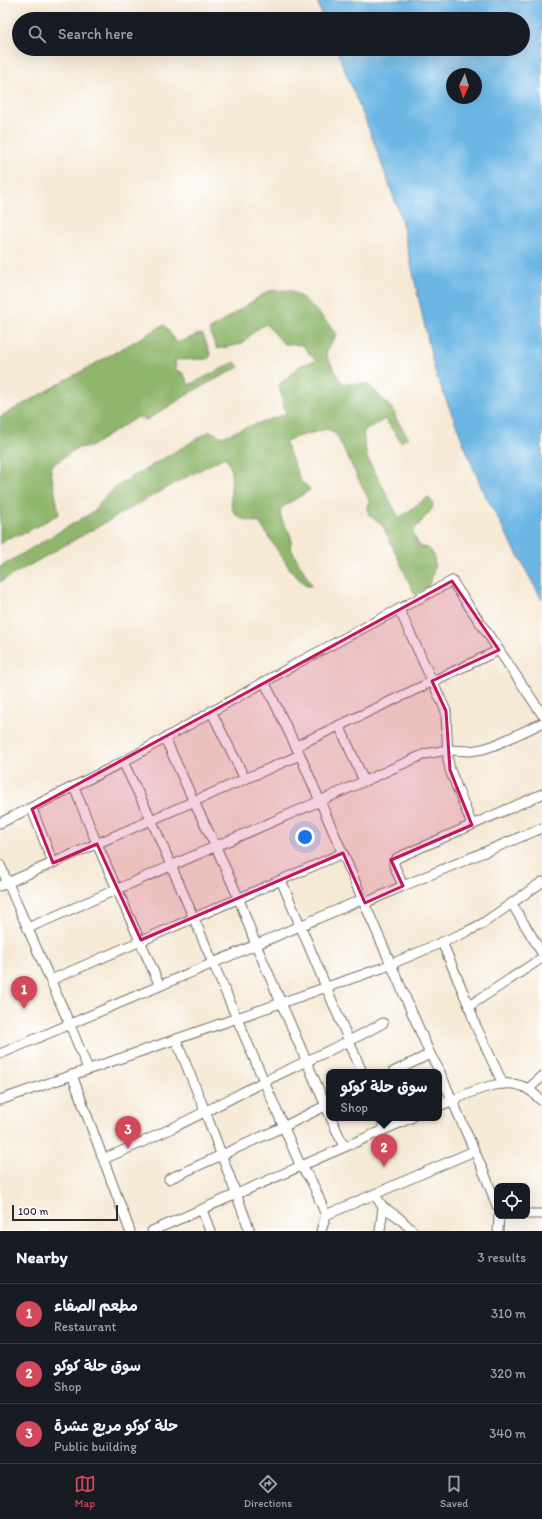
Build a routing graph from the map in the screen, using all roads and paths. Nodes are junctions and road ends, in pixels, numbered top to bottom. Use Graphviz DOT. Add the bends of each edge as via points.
graph roads {
  1 [pos="399,609"];
  2 [pos="499,650"];
  3 [pos="432,681"];
  4 [pos="265,682"];
  5 [pos="211,712"];
  6 [pos="542,714"];
  7 [pos="542,723"];
  8 [pos="339,725"];
  9 [pos="165,738"];
  10 [pos="298,750"];
  11 [pos="447,750"];
  12 [pos="123,762"];
  13 [pos="245,779"];
  14 [pos="364,781"];
  15 [pos="74,787"];
  16 [pos="542,794"];
  17 [pos="320,801"];
  18 [pos="194,802"];
  19 [pos="32,808"];
  20 [pos="151,819"];
  21 [pos="0,823"];
  22 [pos="472,826"];
  23 [pos="542,828"];
  24 [pos="97,844"];
  25 [pos="216,847"];
  26 [pos="343,853"];
  27 [pos="53,863"];
  28 [pos="0,865"];
  29 [pos="171,867"];
  30 [pos="281,880"];
  31 [pos="542,882"];
  32 [pos="4,885"];
  33 [pos="403,886"];
  34 [pos="118,890"];
  35 [pos="239,899"];
  36 [pos="364,901"];
  37 [pos="512,904"];
  38 [pos="193,919"];
  39 [pos="300,926"];
  40 [pos="28,928"];
  41 [pos="141,940"];
  42 [pos="442,942"];
  43 [pos="256,945"];
  44 [pos="542,953"];
  45 [pos="542,958"];
  46 [pos="214,963"];
  47 [pos="390,964"];
  48 [pos="51,980"];
  49 [pos="160,986"];
  50 [pos="326,987"];
  51 [pos="282,1003"];
  52 [pos="469,1006"];
  53 [pos="237,1018"];
  54 [pos="383,1023"];
  55 [pos="70,1025"];
  56 [pos="176,1040"];
  57 [pos="349,1042"];
  58 [pos="0,1054"];
  59 [pos="430,1054"];
  60 [pos="307,1061"];
  61 [pos="88,1069"];
  62 [pos="361,1069"];
  63 [pos="399,1069"];
  64 [pos="438,1069"];
  65 [pos="72,1075"];
  66 [pos="542,1076"];
  67 [pos="442,1077"];
  68 [pos="264,1082"];
  69 [pos="503,1084"];
  70 [pos="528,1089"];
  71 [pos="0,1100"];
  72 [pos="542,1100"];
  73 [pos="452,1101"];
  74 [pos="326,1103"];
  75 [pos="442,1105"];
  76 [pos="326,1108"];
  77 [pos="205,1112"];
  78 [pos="332,1121"];
  79 [pos="382,1121"];
  80 [pos="404,1121"];
  81 [pos="283,1127"];
  82 [pos="385,1129"];
  83 [pos="344,1147"];
  84 [pos="474,1151"];
  85 [pos="222,1155"];
  86 [pos="103,1159"];
  87 [pos="301,1167"];
  88 [pos="169,1179"];
  89 [pos="237,1194"];
  90 [pos="374,1195"];
  91 [pos="494,1198"];
  92 [pos="383,1207"];
  93 [pos="202,1210"];
  94 [pos="530,1214"];
  95 [pos="542,1214"];
  96 [pos="326,1215"];
  97 [pos="498,1219"];
  98 [pos="130,1231"];
  99 [pos="152,1231"];
  100 [pos="210,1231"];
  101 [pos="250,1231"];
  102 [pos="321,1231"];
  103 [pos="380,1231"];
  104 [pos="413,1231"];
  105 [pos="498,1231"];
  1 -- 2 [label="street" via="452,581"];
  1 -- 3 [label="street"];
  1 -- 4 [label="street"];
  2 -- 3 [label="street"];
  2 -- 6 [label="street"];
  3 -- 8 [label="street"];
  3 -- 11 [label="street" via="446,711"];
  4 -- 5 [label="street"];
  4 -- 10 [label="street"];
  5 -- 9 [label="street"];
  5 -- 13 [label="street"];
  7 -- 11 [label="street" via="483,749"];
  8 -- 10 [label="street"];
  8 -- 14 [label="street"];
  9 -- 12 [label="street"];
  9 -- 18 [label="street"];
  10 -- 13 [label="street"];
  10 -- 17 [label="street"];
  11 -- 14 [label="street" via="425,754"];
  11 -- 22 [label="street" via="452,778"];
  12 -- 15 [label="street"];
  12 -- 20 [label="street"];
  13 -- 18 [label="street"];
  14 -- 17 [label="street"];
  15 -- 19 [label="street"];
  15 -- 24 [label="street"];
  16 -- 22 [label="street"];
  17 -- 25 [label="street"];
  17 -- 26 [label="street"];
  18 -- 20 [label="street"];
  18 -- 25 [label="street"];
  19 -- 21 [label="street"];
  19 -- 27 [label="street"];
  20 -- 24 [label="street"];
  20 -- 29 [label="street"];
  22 -- 33 [label="street" via="397,858 394,865"];
  23 -- 33 [label="street"];
  24 -- 27 [label="street"];
  24 -- 34 [label="street"];
  25 -- 29 [label="street"];
  25 -- 35 [label="street"];
  26 -- 30 [label="street"];
  26 -- 36 [label="street"];
  27 -- 32 [label="street"];
  28 -- 32 [label="street"];
  29 -- 34 [label="street"];
  29 -- 38 [label="street"];
  30 -- 35 [label="street"];
  30 -- 39 [label="street"];
  31 -- 37 [label="street"];
  32 -- 40 [label="street"];
  33 -- 36 [label="street"];
  34 -- 40 [label="street"];
  34 -- 41 [label="street"];
  35 -- 38 [label="street"];
  35 -- 43 [label="street"];
  36 -- 39 [label="street"];
  36 -- 47 [label="street"];
  37 -- 42 [label="street" via="482,924"];
  37 -- 44 [label="street"];
  38 -- 41 [label="street"];
  38 -- 46 [label="street"];
  39 -- 43 [label="street"];
  39 -- 50 [label="street"];
  40 -- 48 [label="street"];
  41 -- 48 [label="street"];
  41 -- 49 [label="street"];
  42 -- 47 [label="street"];
  42 -- 52 [label="street"];
  43 -- 46 [label="street"];
  43 -- 51 [label="street"];
  45 -- 52 [label="street"];
  46 -- 49 [label="street"];
  46 -- 53 [label="street"];
  47 -- 50 [label="street"];
  47 -- 59 [label="street"];
  48 -- 55 [label="street"];
  49 -- 55 [label="street"];
  50 -- 51 [label="street"];
  50 -- 57 [label="street"];
  51 -- 53 [label="street"];
  51 -- 60 [label="street"];
  52 -- 69 [label="street"];
  53 -- 56 [label="street"];
  53 -- 68 [label="street"];
  54 -- 57 [label="street"];
  55 -- 58 [label="street"];
  55 -- 61 [label="street"];
  56 -- 61 [label="street"];
  56 -- 77 [label="street"];
  57 -- 60 [label="street"];
  57 -- 62 [label="street"];
  59 -- 63 [label="street"];
  59 -- 64 [label="street"];
  60 -- 68 [label="street"];
  60 -- 74 [label="street"];
  61 -- 65 [label="street"];
  65 -- 71 [label="street"];
  65 -- 86 [label="street"];
  66 -- 70 [label="street"];
  67 -- 73 [label="street"];
  68 -- 77 [label="street"];
  68 -- 81 [label="street"];
  69 -- 70 [label="street"];
  69 -- 73 [label="street" via="482,1087"];
  70 -- 72 [label="street"];
  73 -- 75 [label="street"];
  73 -- 84 [label="street"];
  76 -- 81 [label="street"];
  77 -- 85 [label="street"];
  77 -- 86 [label="street"];
  78 -- 83 [label="street"];
  79 -- 82 [label="street"];
  80 -- 82 [label="street"];
  81 -- 85 [label="street"];
  81 -- 87 [label="street"];
  82 -- 83 [label="street"];
  83 -- 87 [label="street"];
  84 -- 90 [label="street"];
  84 -- 91 [label="street"];
  85 -- 88 [label="street"];
  85 -- 89 [label="street"];
  86 -- 98 [label="street"];
  87 -- 89 [label="street"];
  87 -- 96 [label="street" via="310,1177"];
  89 -- 93 [label="street"];
  89 -- 101 [label="street"];
  90 -- 92 [label="street"];
  90 -- 96 [label="street"];
  92 -- 103 [label="street"];
  92 -- 104 [label="street"];
  93 -- 99 [label="street"];
  93 -- 100 [label="street"];
  94 -- 95 [label="street"];
  96 -- 102 [label="street"];
  97 -- 105 [label="street"];
}
